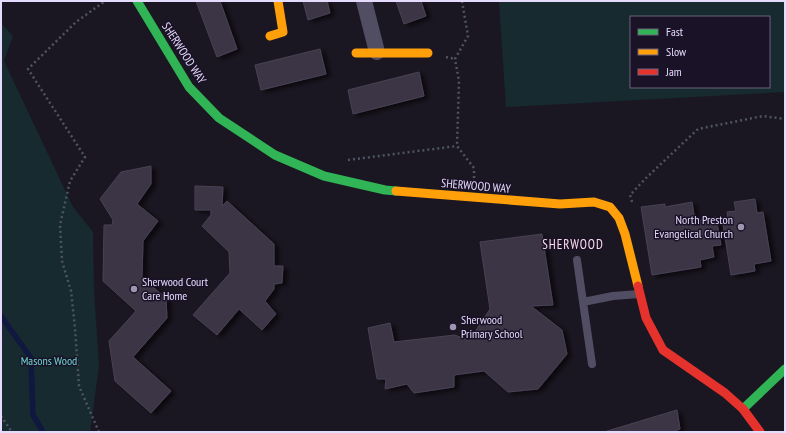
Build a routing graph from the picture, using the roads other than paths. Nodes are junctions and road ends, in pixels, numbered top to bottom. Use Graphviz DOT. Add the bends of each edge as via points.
graph roads {
  1 [pos="137,1"];
  2 [pos="278,1"];
  3 [pos="364,1"];
  4 [pos="270,36"];
  5 [pos="377,52"];
  6 [pos="356,53"];
  7 [pos="428,54"];
  8 [pos="577,260"];
  9 [pos="639,294"];
  10 [pos="583,302"];
  11 [pos="592,364"];
  12 [pos="785,369"];
  13 [pos="743,409"];
  14 [pos="760,432"];
  1 -- 9 [label="street, SHERWOOD WAY" via="189,87 219,118 275,155 324,176 385,190 560,204 594,202 610,207 619,218 625,234"];
  2 -- 4 [label="street" via="283,32"];
  3 -- 5 [label="street"];
  5 -- 6 [label="street"];
  5 -- 7 [label="street"];
  8 -- 10 [label="lane"];
  9 -- 10 [label="lane"];
  9 -- 13 [label="street, SHERWOOD WAY" via="646,318 663,350 725,393"];
  10 -- 11 [label="lane"];
  12 -- 13 [label="street"];
  13 -- 14 [label="street, SHERWOOD WAY"];
}
